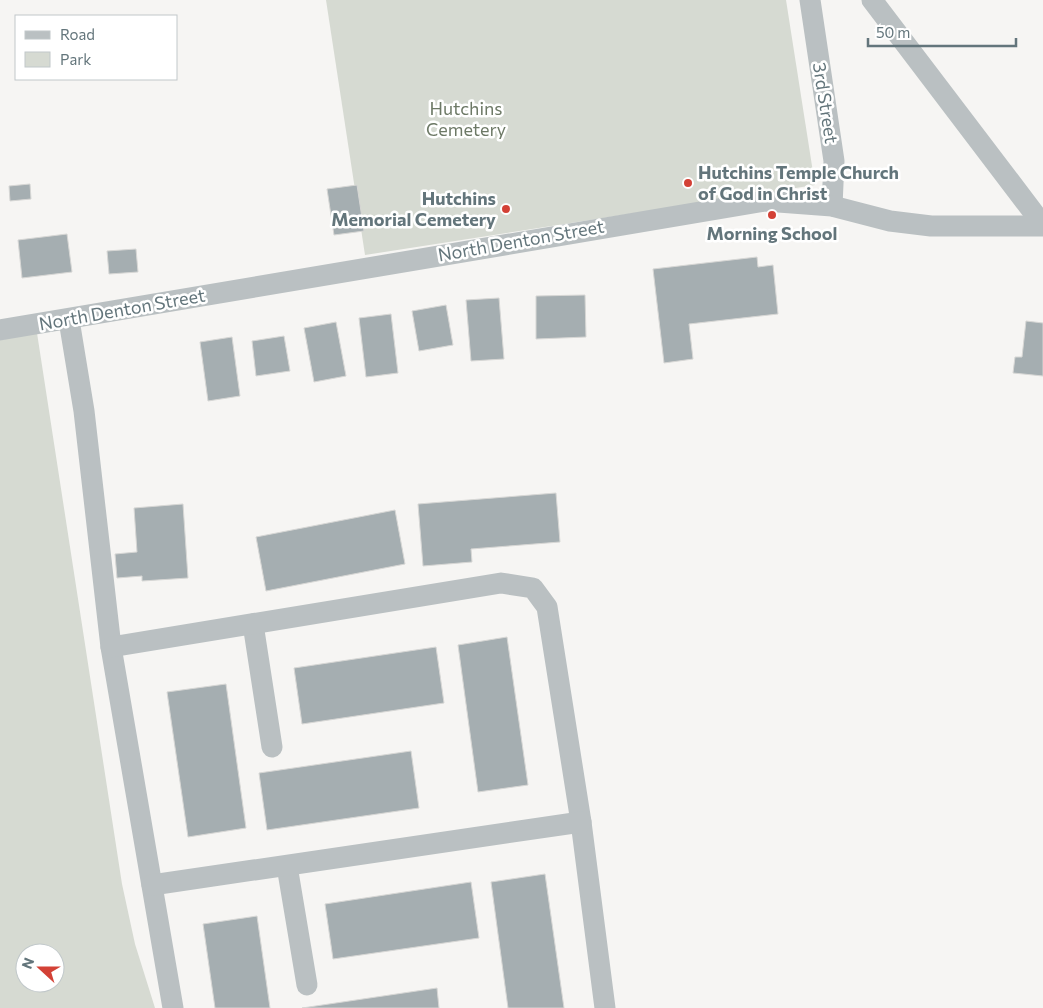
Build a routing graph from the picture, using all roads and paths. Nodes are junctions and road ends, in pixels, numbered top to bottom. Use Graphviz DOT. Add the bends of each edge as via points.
graph roads {
  1 [pos="810,0"];
  2 [pos="872,0"];
  3 [pos="832,206"];
  4 [pos="1043,225"];
  5 [pos="69,320"];
  6 [pos="0,330"];
  7 [pos="253,624"];
  8 [pos="111,647"];
  9 [pos="272,747"];
  10 [pos="581,822"];
  11 [pos="287,866"];
  12 [pos="152,885"];
  13 [pos="307,985"];
  14 [pos="173,1008"];
  15 [pos="605,1008"];
  1 -- 3 [label="street, 3rd Street" via="834,161"];
  2 -- 4 [label="street"];
  3 -- 4 [label="street, North Denton Street" via="890,221 931,226"];
  3 -- 5 [label="street, North Denton Street" via="765,201 695,211"];
  5 -- 6 [label="street, North Denton Street"];
  5 -- 8 [label="street" via="84,411"];
  7 -- 8 [label="street"];
  7 -- 9 [label="street"];
  7 -- 10 [label="street" via="501,584 533,588 547,607"];
  8 -- 12 [label="street"];
  10 -- 11 [label="street"];
  10 -- 15 [label="street"];
  11 -- 12 [label="street"];
  11 -- 13 [label="street"];
  12 -- 14 [label="street"];
}
